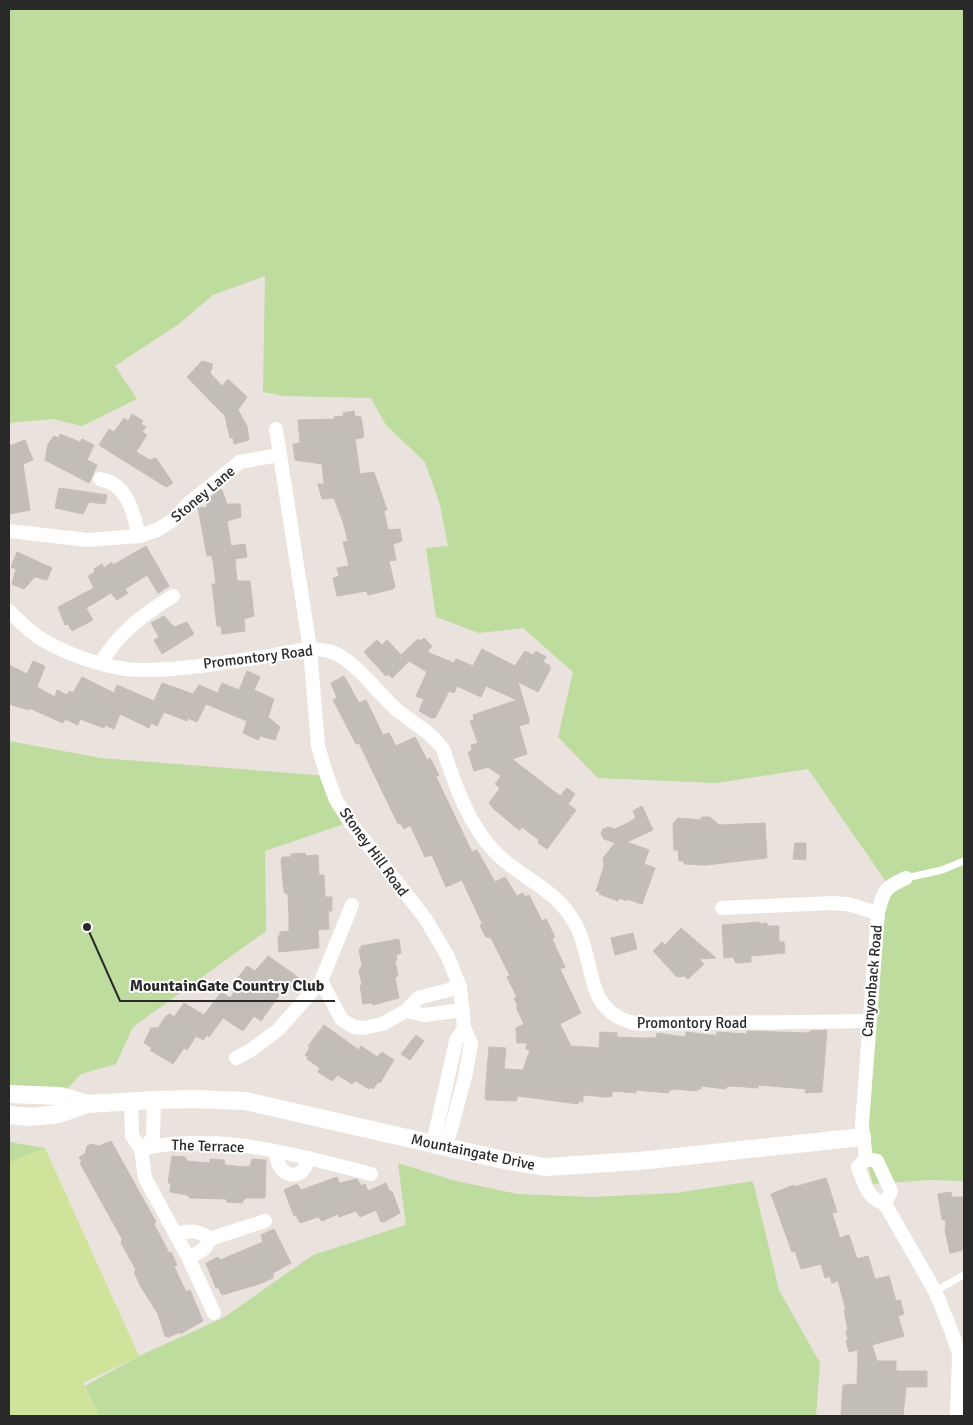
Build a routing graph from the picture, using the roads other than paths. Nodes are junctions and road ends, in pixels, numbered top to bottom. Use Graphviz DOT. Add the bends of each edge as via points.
graph roads {
  1 [pos="276,429"];
  2 [pos="279,455"];
  3 [pos="100,479"];
  4 [pos="9,531"];
  5 [pos="139,536"];
  6 [pos="173,596"];
  7 [pos="9,611"];
  8 [pos="310,649"];
  9 [pos="101,663"];
  10 [pos="964,861"];
  11 [pos="906,878"];
  12 [pos="352,905"];
  13 [pos="722,908"];
  14 [pos="878,913"];
  15 [pos="321,981"];
  16 [pos="460,987"];
  17 [pos="463,1010"];
  18 [pos="406,1012"];
  19 [pos="869,1021"];
  20 [pos="464,1028"];
  21 [pos="236,1058"];
  22 [pos="450,1074"];
  23 [pos="465,1078"];
  24 [pos="9,1094"];
  25 [pos="154,1100"];
  26 [pos="131,1102"];
  27 [pos="87,1104"];
  28 [pos="9,1115"];
  29 [pos="862,1137"];
  30 [pos="440,1146"];
  31 [pos="141,1149"];
  32 [pos="276,1152"];
  33 [pos="309,1158"];
  34 [pos="862,1167"];
  35 [pos="371,1174"];
  36 [pos="885,1204"];
  37 [pos="265,1221"];
  38 [pos="176,1234"];
  39 [pos="210,1239"];
  40 [pos="188,1257"];
  41 [pos="964,1275"];
  42 [pos="935,1291"];
  43 [pos="214,1313"];
  44 [pos="956,1416"];
  1 -- 2 [label="street, Stoney Hill Road"];
  2 -- 5 [label="street, Stoney Lane" via="240,462 172,520"];
  2 -- 8 [label="street, Stoney Hill Road"];
  3 -- 5 [label="street" via="109,480 124,493 131,505"];
  4 -- 5 [label="street, Stoney Lane" via="88,540"];
  6 -- 9 [label="street" via="138,618"];
  7 -- 9 [label="street, Promontory Road" via="42,640"];
  8 -- 9 [label="street, Promontory Road" via="153,669"];
  8 -- 16 [label="street, Stoney Hill Road" via="318,746 336,800 424,918 447,955"];
  8 -- 19 [label="street, Promontory Road" via="329,651 344,658 386,700 438,741 479,832 496,853 562,903 582,939 598,998 614,1016 639,1024"];
  10 -- 11 [label="lane, Canyonback Road"];
  11 -- 14 [label="street, Canyonback Road" via="889,886 883,893"];
  12 -- 15 [label="street"];
  13 -- 14 [label="street" via="832,903"];
  14 -- 19 [label="street, Canyonback Road"];
  15 -- 18 [label="street" via="342,1020 354,1027 382,1024"];
  15 -- 21 [label="street" via="278,1030"];
  16 -- 17 [label="street, Stoney Hill Road"];
  16 -- 18 [label="street" via="418,998"];
  17 -- 18 [label="street" via="424,1015"];
  17 -- 20 [label="street, Stoney Hill Road"];
  19 -- 29 [label="street, Canyonback Road"];
  20 -- 22 [label="street, Stoney Hill Road" via="456,1041"];
  20 -- 23 [label="street, Stoney Hill Road" via="471,1043"];
  22 -- 23 [label="street"];
  22 -- 30 [label="street, Stoney Hill Road"];
  23 -- 30 [label="street, Stoney Hill Road"];
  24 -- 27 [label="street, Mountaingate Drive" via="60,1096"];
  25 -- 26 [label="street, Mountaingate Drive"];
  25 -- 30 [label="street, Mountaingate Drive" via="244,1101"];
  25 -- 31 [label="street, The Terrace" via="153,1139"];
  26 -- 27 [label="street, Mountaingate Drive"];
  26 -- 31 [label="street" via="132,1136"];
  27 -- 28 [label="street, Mountaingate Drive" via="59,1114"];
  29 -- 30 [label="street, Mountaingate Drive" via="588,1166 545,1166"];
  29 -- 34 [label="street, Canyonback Road"];
  31 -- 32 [label="street, The Terrace" via="187,1144"];
  31 -- 38 [label="street" via="145,1178"];
  32 -- 33 [label="street, The Terrace"];
  32 -- 33 [label="street" via="281,1170 292,1175 305,1168"];
  33 -- 35 [label="street, The Terrace"];
  34 -- 36 [label="street, Canyonback Road" via="873,1200"];
  34 -- 36 [label="street" via="877,1161 891,1191"];
  36 -- 42 [label="street, Canyonback Road"];
  37 -- 39 [label="street"];
  38 -- 39 [label="street" via="189,1230"];
  38 -- 40 [label="street"];
  39 -- 40 [label="street" via="202,1251"];
  40 -- 43 [label="street"];
  41 -- 42 [label="lane"];
  42 -- 44 [label="street, Canyonback Road" via="959,1354"];
}
